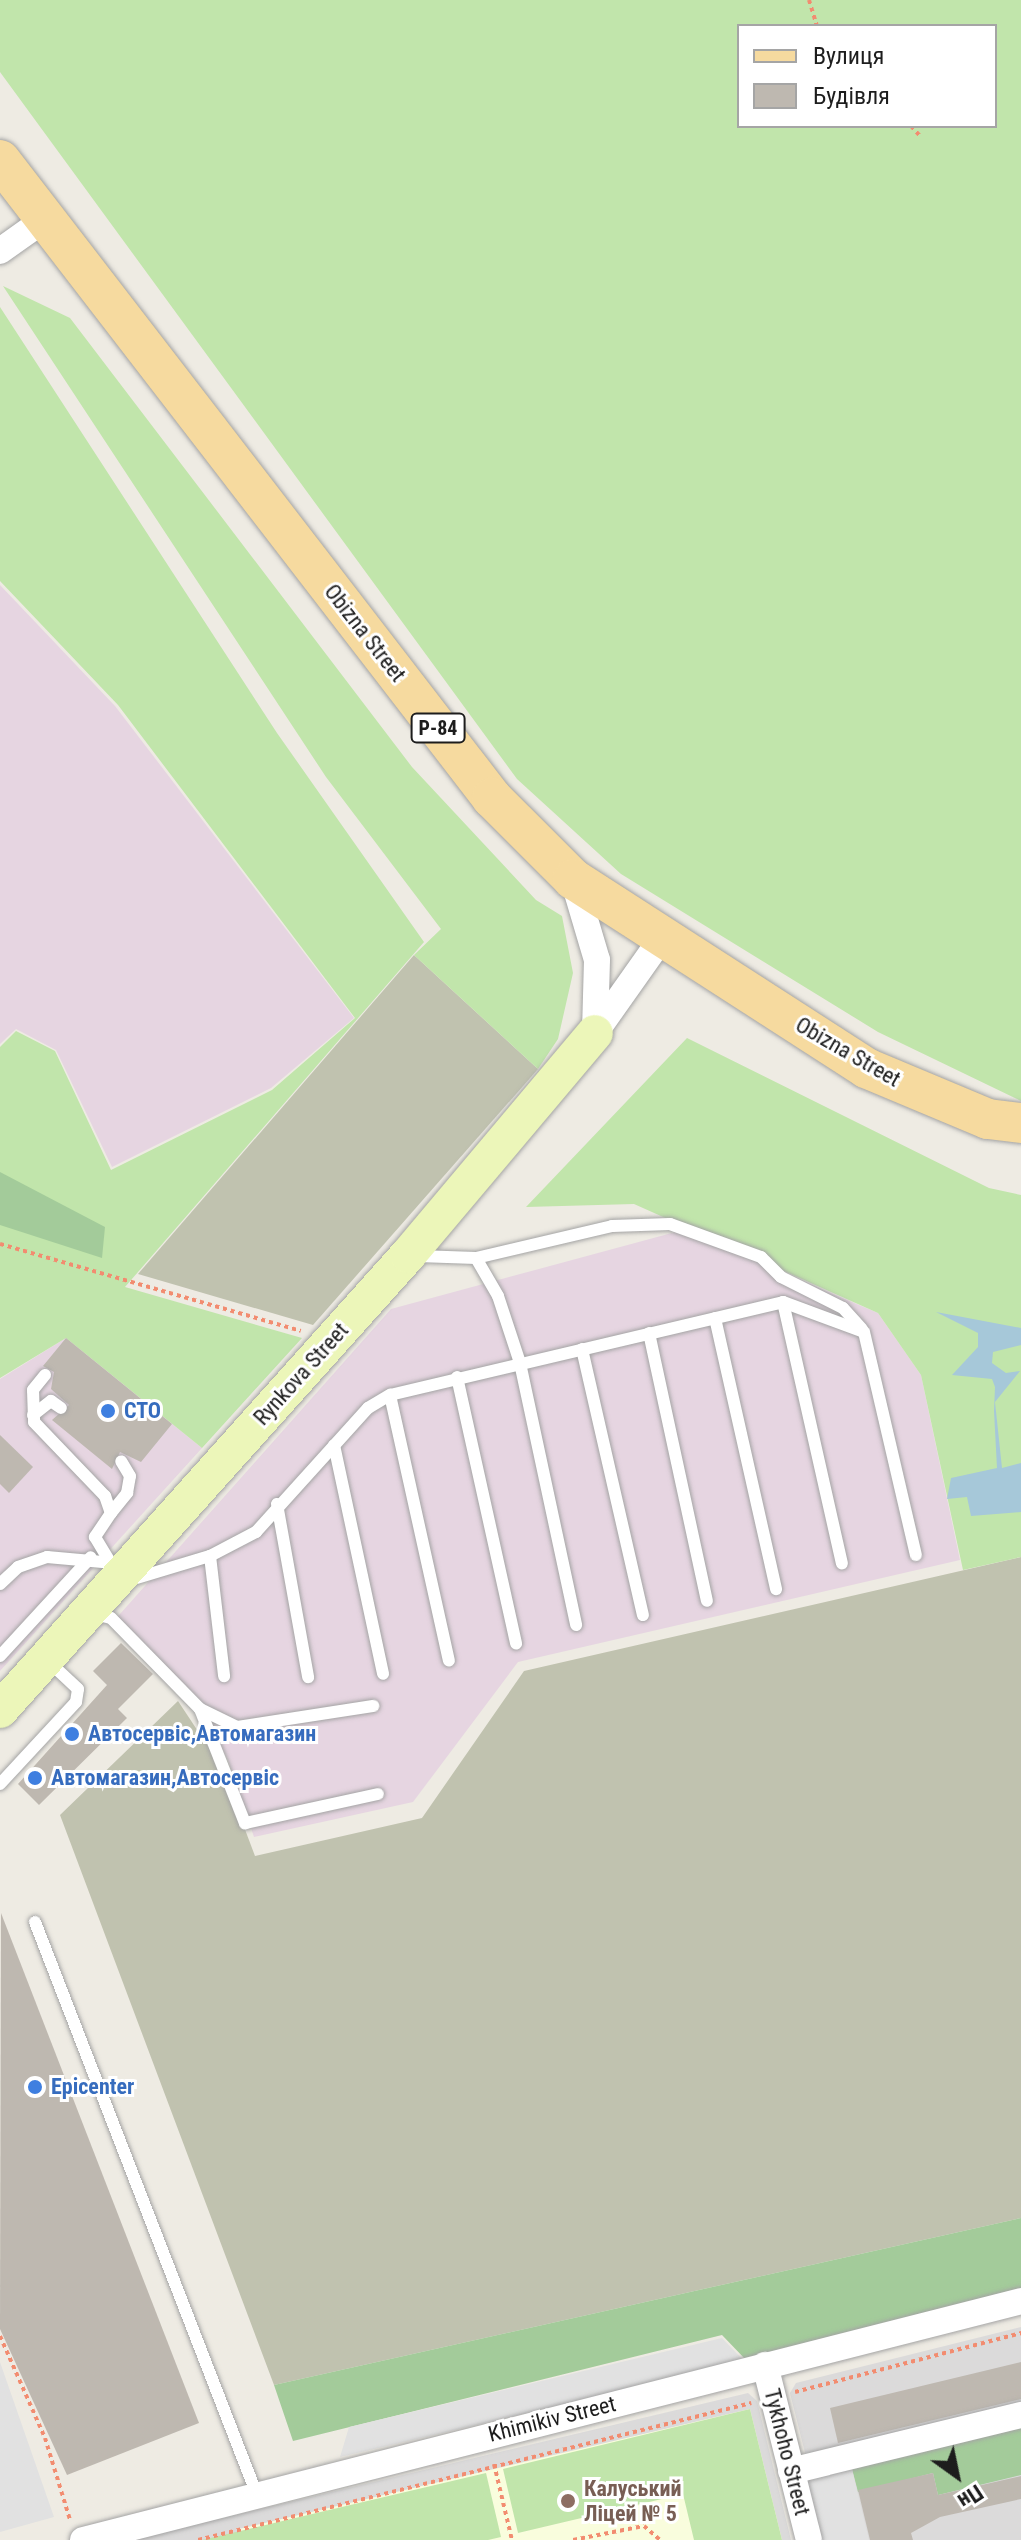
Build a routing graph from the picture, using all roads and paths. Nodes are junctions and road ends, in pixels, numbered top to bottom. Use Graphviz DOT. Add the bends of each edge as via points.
graph roads {
  1 [pos="809,0"];
  2 [pos="816,24"];
  3 [pos="913,128"];
  4 [pos="920,136"];
  5 [pos="0,160"];
  6 [pos="45,219"];
  7 [pos="0,251"];
  8 [pos="573,879"];
  9 [pos="662,938"];
  10 [pos="595,1033"];
  11 [pos="1021,1123"];
  12 [pos="0,1244"];
  13 [pos="408,1255"];
  14 [pos="476,1258"];
  15 [pos="783,1302"];
  16 [pos="715,1318"];
  17 [pos="864,1332"];
  18 [pos="649,1333"];
  19 [pos="331,1340"];
  20 [pos="582,1349"];
  21 [pos="520,1363"];
  22 [pos="45,1375"];
  23 [pos="457,1377"];
  24 [pos="390,1395"];
  25 [pos="61,1408"];
  26 [pos="33,1415"];
  27 [pos="334,1445"];
  28 [pos="121,1461"];
  29 [pos="277,1504"];
  30 [pos="111,1513"];
  31 [pos="916,1555"];
  32 [pos="210,1556"];
  33 [pos="842,1563"];
  34 [pos="110,1568"];
  35 [pos="0,1584"];
  36 [pos="776,1589"];
  37 [pos="707,1601"];
  38 [pos="87,1612"];
  39 [pos="643,1615"];
  40 [pos="576,1625"];
  41 [pos="516,1644"];
  42 [pos="0,1656"];
  43 [pos="46,1658"];
  44 [pos="449,1661"];
  45 [pos="383,1674"];
  46 [pos="224,1676"];
  47 [pos="308,1677"];
  48 [pos="373,1706"];
  49 [pos="200,1709"];
  50 [pos="0,1710"];
  51 [pos="0,1784"];
  52 [pos="378,1794"];
  53 [pos="35,1922"];
  54 [pos="1021,2301"];
  55 [pos="1021,2333"];
  56 [pos="0,2336"];
  57 [pos="765,2365"];
  58 [pos="773,2397"];
  59 [pos="1021,2415"];
  60 [pos="494,2464"];
  61 [pos="791,2471"];
  62 [pos="257,2495"];
  63 [pos="93,2534"];
  64 [pos="198,2540"];
  65 [pos="512,2540"];
  66 [pos="573,2540"];
  67 [pos="660,2540"];
  68 [pos="809,2540"];
  1 -- 2 [label="path"];
  3 -- 4 [label="path"];
  5 -- 6 [label="main road, Obizna Street / Р-84"];
  6 -- 7 [label="street"];
  6 -- 8 [label="main road, Obizna Street / Р-84" via="492,798"];
  8 -- 9 [label="main road, Obizna Street / Р-84"];
  8 -- 10 [label="street" via="597,960"];
  9 -- 10 [label="street, Rynkova Street"];
  9 -- 11 [label="main road, Obizna Street / Р-84" via="866,1068 964,1110"];
  10 -- 13 [label="main road, Rynkova Street"];
  12 -- 19 [label="path"];
  13 -- 14 [label="lane"];
  13 -- 19 [label="main road, Rynkova Street"];
  14 -- 17 [label="lane" via="612,1226 670,1224 761,1257 781,1277 843,1308"];
  14 -- 21 [label="lane"];
  15 -- 16 [label="lane"];
  15 -- 17 [label="lane"];
  15 -- 33 [label="lane"];
  16 -- 18 [label="lane"];
  16 -- 36 [label="lane"];
  17 -- 31 [label="lane"];
  18 -- 20 [label="lane"];
  18 -- 37 [label="lane"];
  19 -- 34 [label="main road, Rynkova Street"];
  20 -- 21 [label="lane"];
  20 -- 39 [label="lane"];
  21 -- 23 [label="lane"];
  21 -- 40 [label="lane"];
  22 -- 26 [label="lane" via="33,1390"];
  23 -- 24 [label="lane"];
  23 -- 41 [label="lane"];
  24 -- 27 [label="lane"];
  24 -- 44 [label="lane"];
  25 -- 26 [label="lane" via="51,1401"];
  26 -- 30 [label="lane" via="50,1444 95,1481"];
  27 -- 29 [label="lane"];
  27 -- 45 [label="lane"];
  28 -- 30 [label="lane" via="130,1476 127,1493"];
  29 -- 32 [label="lane" via="256,1532"];
  29 -- 47 [label="lane"];
  30 -- 34 [label="lane" via="95,1537"];
  32 -- 34 [label="lane"];
  32 -- 46 [label="lane"];
  34 -- 35 [label="lane" via="47,1557 18,1567"];
  34 -- 38 [label="main road, Rynkova Street"];
  34 -- 42 [label="lane"];
  38 -- 43 [label="main road, Rynkova Street"];
  38 -- 49 [label="lane" via="111,1618"];
  43 -- 50 [label="main road, Rynkova Street"];
  43 -- 51 [label="lane" via="78,1689 76,1702"];
  48 -- 49 [label="lane" via="250,1726"];
  49 -- 52 [label="lane" via="245,1823"];
  53 -- 62 [label="lane"];
  54 -- 57 [label="street, Khimikiv Street"];
  55 -- 58 [label="path"];
  56 -- 63 [label="path" via="45,2438 70,2523"];
  57 -- 58 [label="street, Tykhoho Street"];
  57 -- 62 [label="street, Khimikiv Street"];
  58 -- 60 [label="path"];
  58 -- 61 [label="street, Tykhoho Street"];
  59 -- 61 [label="street"];
  60 -- 64 [label="path"];
  60 -- 65 [label="path"];
  61 -- 68 [label="street, Tykhoho Street"];
  62 -- 63 [label="street, Khimikiv Street"];
  66 -- 67 [label="path" via="644,2526"];
}
